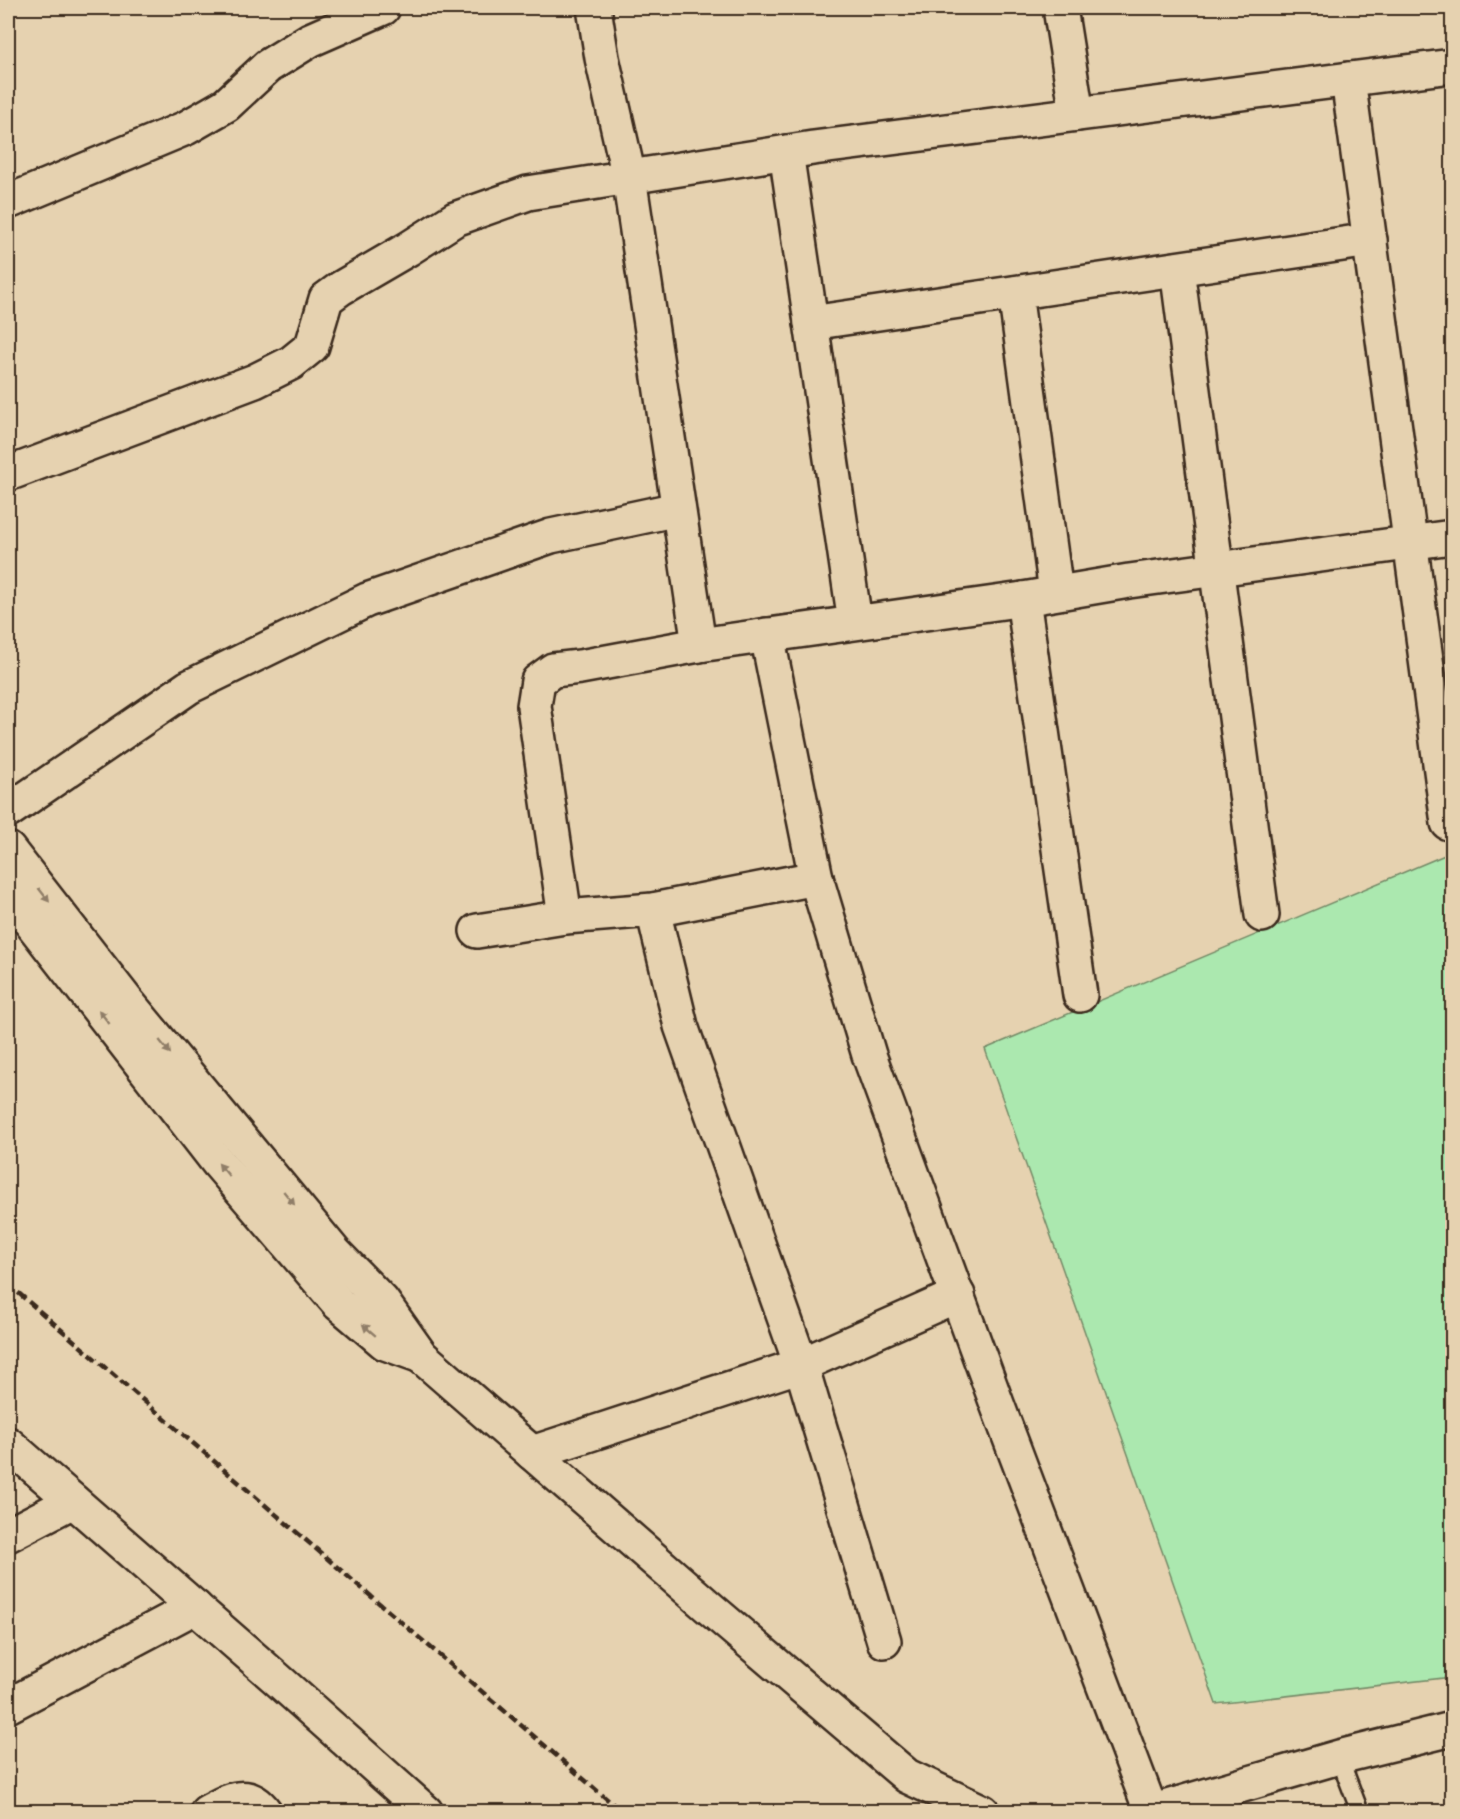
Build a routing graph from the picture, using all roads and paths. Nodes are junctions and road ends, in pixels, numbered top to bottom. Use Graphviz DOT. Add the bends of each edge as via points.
graph roads {
  1 [pos="383,8"];
  2 [pos="594,8"];
  3 [pos="1060,8"];
  4 [pos="1452,66"];
  5 [pos="1348,79"];
  6 [pos="1077,114"];
  7 [pos="786,152"];
  8 [pos="629,177"];
  9 [pos="8,202"];
  10 [pos="1370,240"];
  11 [pos="1178,269"];
  12 [pos="1015,293"];
  13 [pos="811,323"];
  14 [pos="8,474"];
  15 [pos="678,509"];
  16 [pos="1452,537"];
  17 [pos="1410,543"];
  18 [pos="1217,569"];
  19 [pos="1056,592"];
  20 [pos="1023,598"];
  21 [pos="855,622"];
  22 [pos="767,635"];
  23 [pos="699,645"];
  24 [pos="8,811"];
  25 [pos="1448,823"];
  26 [pos="8,849"];
  27 [pos="816,878"];
  28 [pos="8,893"];
  29 [pos="653,910"];
  30 [pos="1262,915"];
  31 [pos="565,917"];
  32 [pos="477,932"];
  33 [pos="1080,995"];
  34 [pos="958,1295"];
  35 [pos="421,1356"];
  36 [pos="801,1365"];
  37 [pos="8,1444"];
  38 [pos="532,1453"];
  39 [pos="73,1501"];
  40 [pos="8,1535"];
  41 [pos="195,1607"];
  42 [pos="884,1641"];
  43 [pos="8,1706"];
  44 [pos="1452,1729"];
  45 [pos="1339,1757"];
  46 [pos="1151,1811"];
  47 [pos="207,1812"];
  48 [pos="265,1812"];
  49 [pos="426,1812"];
  50 [pos="983,1812"];
  51 [pos="1360,1812"];
  1 -- 9 [label="street" via="310,40 268,66 226,105 186,128"];
  2 -- 8 [label="street"];
  3 -- 6 [label="street"];
  4 -- 5 [label="street"];
  5 -- 6 [label="street"];
  5 -- 10 [label="street"];
  6 -- 7 [label="street"];
  7 -- 8 [label="street"];
  7 -- 13 [label="street"];
  8 -- 14 [label="street" via="528,193 455,219 326,298 312,345 291,363 255,381"];
  8 -- 15 [label="street"];
  10 -- 11 [label="street"];
  10 -- 17 [label="street"];
  11 -- 12 [label="street"];
  11 -- 18 [label="street"];
  12 -- 13 [label="street"];
  12 -- 19 [label="street"];
  13 -- 21 [label="street"];
  15 -- 23 [label="street"];
  15 -- 24 [label="street" via="551,536 367,600 189,687"];
  16 -- 17 [label="street"];
  17 -- 18 [label="street"];
  17 -- 25 [label="street"];
  18 -- 19 [label="street"];
  18 -- 30 [label="street"];
  19 -- 20 [label="street"];
  20 -- 21 [label="street"];
  20 -- 33 [label="street"];
  21 -- 22 [label="street"];
  22 -- 23 [label="street"];
  22 -- 27 [label="street"];
  23 -- 31 [label="street" via="554,670 538,681 534,706"];
  26 -- 35 [label="street, one-way" via="125,999 334,1253 382,1300"];
  27 -- 29 [label="street"];
  27 -- 34 [label="street" via="869,1055"];
  35 -- 28 [label="street, one-way" via="385,1343 339,1304 219,1164"];
  29 -- 31 [label="street"];
  29 -- 36 [label="street" via="681,1026"];
  31 -- 32 [label="street"];
  34 -- 36 [label="street"];
  34 -- 46 [label="street"];
  35 -- 38 [label="street"];
  36 -- 38 [label="street"];
  36 -- 42 [label="street"];
  37 -- 39 [label="street"];
  38 -- 50 [label="street" via="907,1776"];
  39 -- 40 [label="street"];
  39 -- 41 [label="street"];
  41 -- 43 [label="street"];
  41 -- 49 [label="street"];
  44 -- 45 [label="street"];
  45 -- 46 [label="street"];
  45 -- 51 [label="lane"];
  47 -- 48 [label="street" via="240,1797 257,1801"];
}
